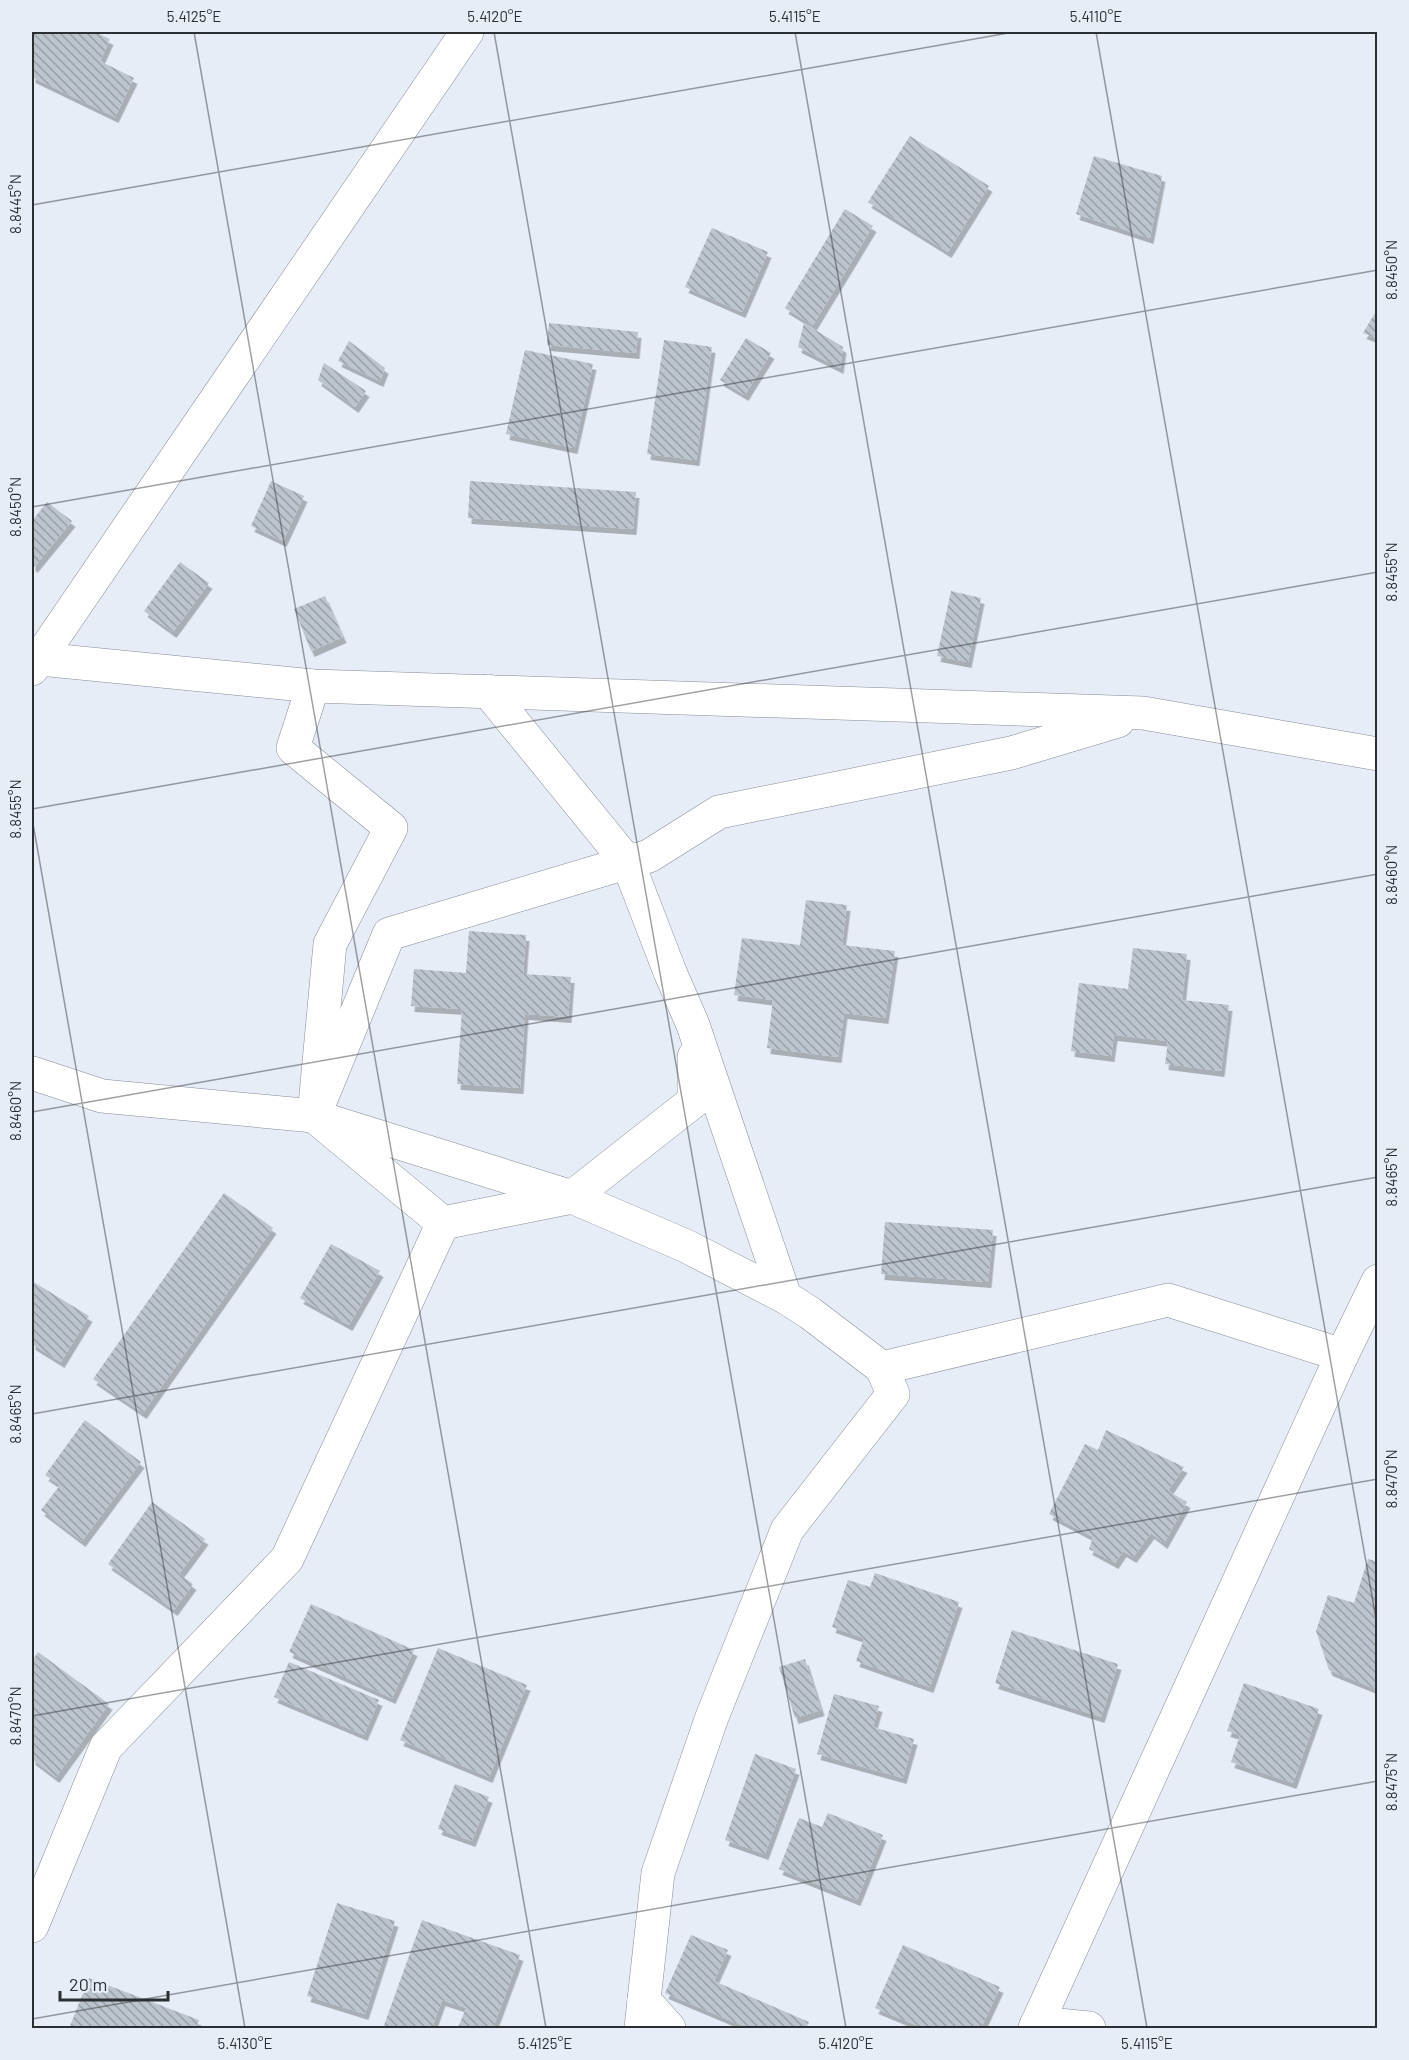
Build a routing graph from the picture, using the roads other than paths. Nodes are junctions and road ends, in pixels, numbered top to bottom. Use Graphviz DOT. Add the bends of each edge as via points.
graph roads {
  1 [pos="467,32"];
  2 [pos="36,664"];
  3 [pos="313,686"];
  4 [pos="488,692"];
  5 [pos="1143,713"];
  6 [pos="1377,754"];
  7 [pos="628,863"];
  8 [pos="693,1025"];
  9 [pos="32,1072"];
  10 [pos="314,1116"];
  11 [pos="572,1197"];
  12 [pos="443,1223"];
  13 [pos="1377,1281"];
  14 [pos="785,1297"];
  15 [pos="1342,1355"];
  16 [pos="882,1368"];
  17 [pos="32,1926"];
  18 [pos="643,2014"];
  19 [pos="1036,2026"];
  20 [pos="669,2028"];
  21 [pos="1089,2028"];
  1 -- 2 [label="street"];
  2 -- 3 [label="street"];
  3 -- 4 [label="street"];
  3 -- 10 [label="street" via="293,748 390,828 330,944"];
  4 -- 5 [label="street"];
  4 -- 7 [label="street"];
  5 -- 6 [label="street"];
  5 -- 7 [label="street" via="1011,753 719,812 649,856"];
  7 -- 8 [label="street"];
  7 -- 10 [label="street" via="389,934"];
  8 -- 11 [label="street" via="694,1101"];
  8 -- 14 [label="street"];
  9 -- 10 [label="street" via="102,1096"];
  10 -- 11 [label="street"];
  10 -- 12 [label="street"];
  11 -- 12 [label="street"];
  11 -- 14 [label="street" via="686,1246"];
  12 -- 17 [label="street" via="287,1559 106,1747"];
  13 -- 15 [label="street"];
  14 -- 16 [label="street"];
  15 -- 16 [label="street" via="1168,1300"];
  15 -- 19 [label="street"];
  16 -- 18 [label="street" via="893,1394 787,1530 712,1717 658,1873"];
  18 -- 20 [label="street"];
  19 -- 21 [label="street"];
}
